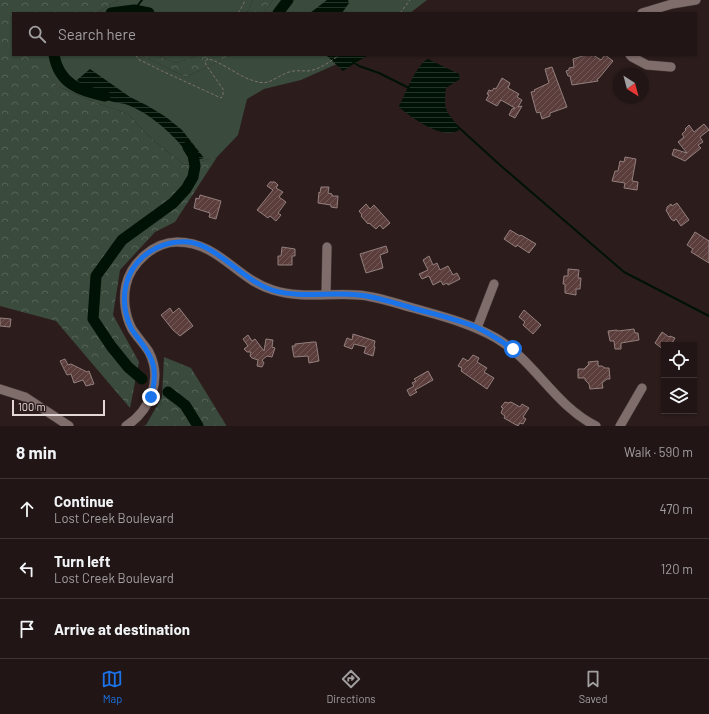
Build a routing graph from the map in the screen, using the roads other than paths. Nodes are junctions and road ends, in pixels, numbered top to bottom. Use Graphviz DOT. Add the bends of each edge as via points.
graph roads {
  1 [pos="696,0"];
  2 [pos="645,12"];
  3 [pos="631,56"];
  4 [pos="671,67"];
  5 [pos="328,246"];
  6 [pos="494,284"];
  7 [pos="326,294"];
  8 [pos="477,328"];
  9 [pos="642,388"];
  10 [pos="0,389"];
  11 [pos="69,426"];
  12 [pos="126,426"];
  13 [pos="596,426"];
  14 [pos="620,426"];
  1 -- 2 [label="street"];
  3 -- 4 [label="street" via="647,66"];
  5 -- 7 [label="street"];
  6 -- 8 [label="street"];
  7 -- 8 [label="street" via="359,295 382,300"];
  7 -- 12 [label="street" via="300,295 272,290 253,282 213,251 190,242 174,242 149,252 132,269 124,301 132,328 149,353 153,365 153,388 147,406"];
  8 -- 13 [label="street" via="513,349 558,398"];
  9 -- 14 [label="street"];
  10 -- 11 [label="street" via="25,397"];
}
